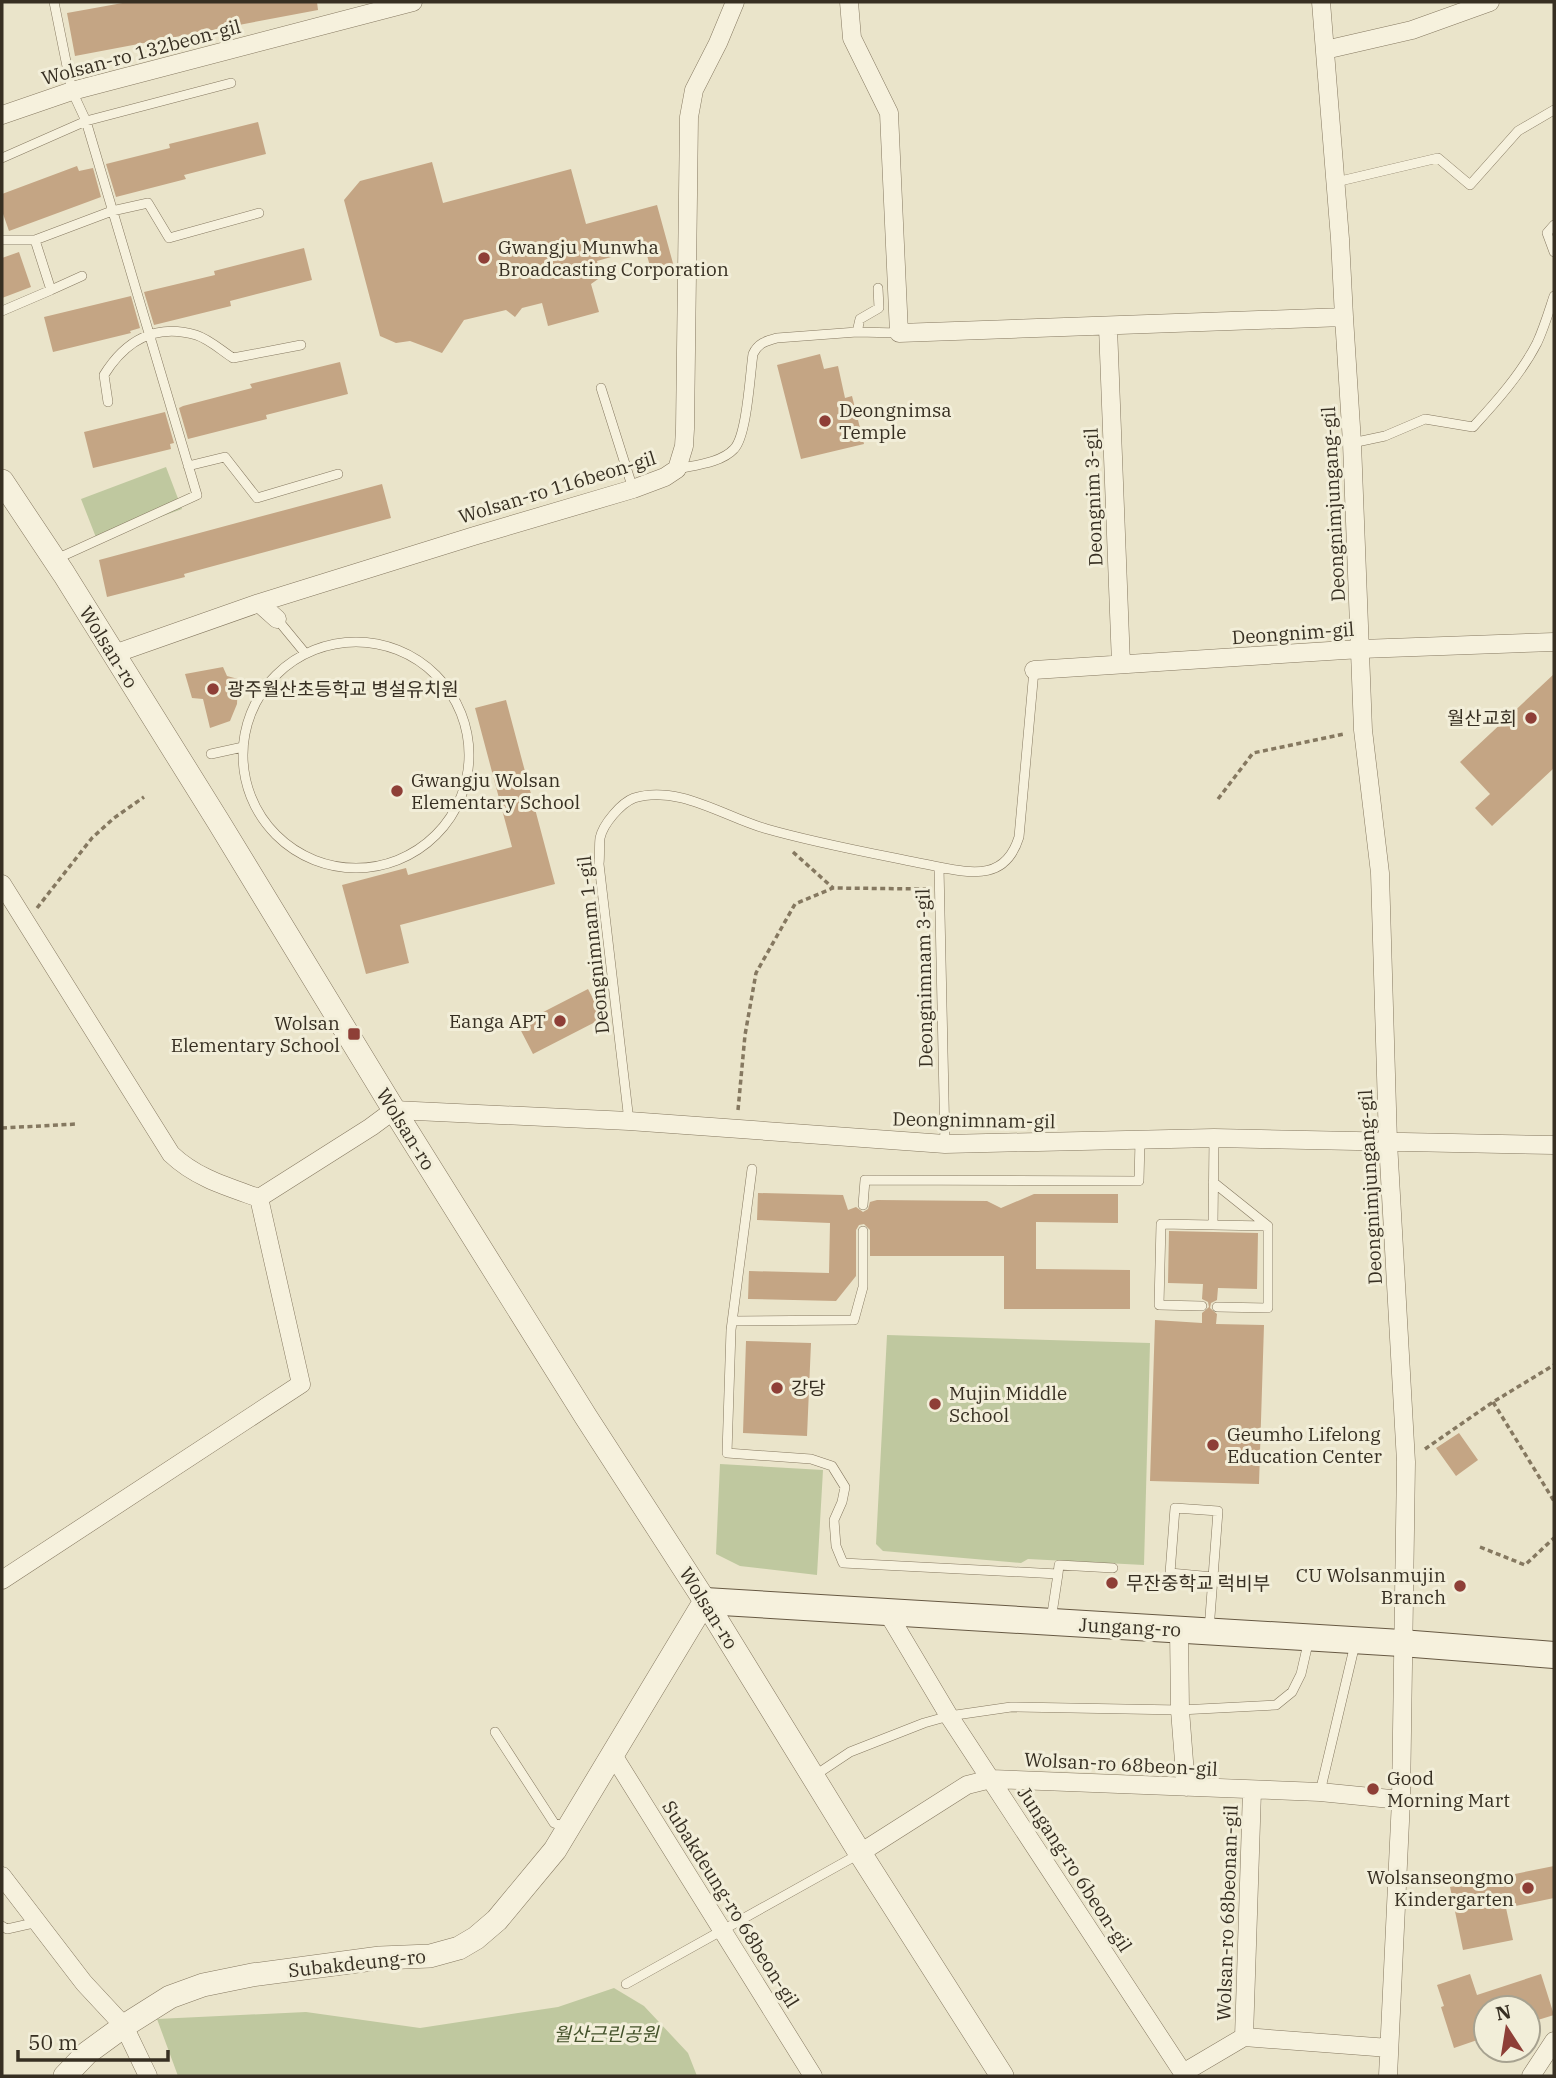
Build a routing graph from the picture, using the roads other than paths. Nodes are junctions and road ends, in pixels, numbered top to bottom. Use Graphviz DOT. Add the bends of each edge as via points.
graph roads {
  1 [pos="54,2"];
  2 [pos="413,2"];
  3 [pos="735,2"];
  4 [pos="849,2"];
  5 [pos="1321,2"];
  6 [pos="1490,2"];
  7 [pos="1325,50"];
  8 [pos="231,83"];
  9 [pos="72,91"];
  10 [pos="1554,110"];
  11 [pos="2,115"];
  12 [pos="86,121"];
  13 [pos="2,158"];
  14 [pos="1336,182"];
  15 [pos="113,212"];
  16 [pos="259,214"];
  17 [pos="1554,225"];
  18 [pos="2,240"];
  19 [pos="35,240"];
  20 [pos="1554,252"];
  21 [pos="82,276"];
  22 [pos="878,288"];
  23 [pos="51,290"];
  24 [pos="1554,296"];
  25 [pos="2,310"];
  26 [pos="1344,317"];
  27 [pos="1108,327"];
  28 [pos="857,332"];
  29 [pos="899,333"];
  30 [pos="149,334"];
  31 [pos="301,345"];
  32 [pos="601,388"];
  33 [pos="108,402"];
  34 [pos="1352,443"];
  35 [pos="188,467"];
  36 [pos="677,469"];
  37 [pos="338,474"];
  38 [pos="2,481"];
  39 [pos="633,489"];
  40 [pos="54,560"];
  41 [pos="259,603"];
  42 [pos="277,618"];
  43 [pos="1554,642"];
  44 [pos="1361,649"];
  45 [pos="304,653"];
  46 [pos="114,654"];
  47 [pos="1121,664"];
  48 [pos="1034,670"];
  49 [pos="243,747"];
  50 [pos="211,754"];
  51 [pos="939,867"];
  52 [pos="2,884"];
  53 [pos="394,1110"];
  54 [pos="629,1121"];
  55 [pos="1214,1138"];
  56 [pos="1140,1140"];
  57 [pos="1388,1142"];
  58 [pos="945,1144"];
  59 [pos="1554,1145"];
  60 [pos="752,1169"];
  61 [pos="1213,1182"];
  62 [pos="260,1198"];
  63 [pos="863,1205"];
  64 [pos="1213,1225"];
  65 [pos="1268,1226"];
  66 [pos="863,1231"];
  67 [pos="1202,1306"];
  68 [pos="1217,1307"];
  69 [pos="732,1321"];
  70 [pos="1113,1568"];
  71 [pos="1058,1574"];
  72 [pos="1213,1577"];
  73 [pos="2,1580"];
  74 [pos="705,1601"];
  75 [pos="887,1612"];
  76 [pos="1051,1622"];
  77 [pos="1179,1630"];
  78 [pos="1208,1631"];
  79 [pos="1309,1637"];
  80 [pos="1356,1640"];
  81 [pos="1401,1643"];
  82 [pos="1554,1655"];
  83 [pos="1180,1710"];
  84 [pos="949,1716"];
  85 [pos="495,1731"];
  86 [pos="613,1755"];
  87 [pos="814,1776"];
  88 [pos="991,1779"];
  89 [pos="1186,1787"];
  90 [pos="1252,1791"];
  91 [pos="1320,1793"];
  92 [pos="1401,1800"];
  93 [pos="569,1828"];
  94 [pos="860,1853"];
  95 [pos="2,1876"];
  96 [pos="37,1922"];
  97 [pos="2,1926"];
  98 [pos="723,1930"];
  99 [pos="626,1984"];
  100 [pos="124,2026"];
  101 [pos="1244,2037"];
  102 [pos="1554,2041"];
  103 [pos="1389,2048"];
  104 [pos="1184,2074"];
  105 [pos="65,2076"];
  106 [pos="148,2076"];
  107 [pos="813,2076"];
  108 [pos="1002,2076"];
  109 [pos="1388,2076"];
  110 [pos="1531,2076"];
  1 -- 9 [label="lane"];
  2 -- 9 [label="street, Wolsan-ro 132beon-gil"];
  3 -- 36 [label="street, Wolsan-ro 116beon-gil" via="694,90 690,110 685,429"];
  4 -- 29 [label="street" via="852,38 888,113"];
  5 -- 7 [label="street, Deongnimjungang-gil"];
  6 -- 7 [label="street" via="1412,30"];
  7 -- 14 [label="street, Deongnimjungang-gil"];
  8 -- 12 [label="lane"];
  9 -- 11 [label="street, Wolsan-ro 132beon-gil"];
  9 -- 12 [label="lane"];
  10 -- 14 [label="lane" via="1518,131 1470,185 1438,158"];
  12 -- 13 [label="lane"];
  12 -- 15 [label="lane"];
  14 -- 26 [label="street, Deongnimjungang-gil"];
  15 -- 16 [label="lane" via="148,203 169,238"];
  15 -- 19 [label="lane"];
  15 -- 30 [label="lane"];
  17 -- 20 [label="lane" via="1547,233"];
  18 -- 19 [label="lane"];
  19 -- 23 [label="lane"];
  21 -- 23 [label="lane"];
  22 -- 28 [label="lane" via="879,308 860,318"];
  23 -- 25 [label="lane"];
  24 -- 34 [label="lane" via="1526,361 1473,427 1425,419 1385,436"];
  26 -- 27 [label="street"];
  26 -- 34 [label="street, Deongnimjungang-gil"];
  27 -- 29 [label="street"];
  27 -- 47 [label="street, Deongnim 3-gil"];
  28 -- 29 [label="lane"];
  28 -- 36 [label="lane" via="777,338 756,347 742,436 735,449"];
  30 -- 31 [label="lane" via="198,335 233,358"];
  30 -- 33 [label="lane" via="116,356 104,375"];
  30 -- 35 [label="lane"];
  32 -- 39 [label="lane"];
  34 -- 44 [label="street, Deongnimjungang-gil"];
  35 -- 37 [label="lane" via="225,457 257,498"];
  35 -- 40 [label="lane" via="197,495"];
  36 -- 39 [label="street, Wolsan-ro 116beon-gil"];
  38 -- 40 [label="street, Wolsan-ro"];
  39 -- 41 [label="street, Wolsan-ro 116beon-gil"];
  40 -- 46 [label="street, Wolsan-ro"];
  41 -- 42 [label="street"];
  41 -- 46 [label="street, Wolsan-ro 116beon-gil"];
  42 -- 45 [label="lane"];
  43 -- 44 [label="street, Deongnim-gil"];
  44 -- 47 [label="street, Deongnim-gil"];
  44 -- 57 [label="street, Deongnimjungang-gil" via="1363,730 1380,873"];
  45 -- 49 [label="lane" via="275,674 254,704"];
  45 -- 49 [label="lane" via="341,642 380,643 415,658 444,683 463,716 470,754 464,791 446,825 417,851 382,865 345,868 310,859 279,839 256,810 244,776"];
  46 -- 53 [label="street, Wolsan-ro"];
  47 -- 48 [label="street, Deongnim-gil"];
  48 -- 51 [label="lane, Deongnimnam 3-gil" via="1015,851 1003,864 973,873"];
  49 -- 50 [label="lane"];
  51 -- 54 [label="lane, Deongnimnam 1-gil" via="765,829 670,796 634,798 624,804 600,836 599,864"];
  51 -- 58 [label="lane, Deongnimnam 3-gil"];
  52 -- 62 [label="street" via="171,1154 211,1181"];
  53 -- 54 [label="street, Deongnimnam-gil"];
  53 -- 62 [label="street"];
  53 -- 74 [label="street, Wolsan-ro"];
  54 -- 58 [label="street, Deongnimnam-gil"];
  55 -- 56 [label="street, Deongnimnam-gil"];
  55 -- 57 [label="street, Deongnimnam-gil"];
  55 -- 61 [label="lane"];
  56 -- 58 [label="street, Deongnimnam-gil"];
  56 -- 63 [label="lane" via="1139,1181 865,1180"];
  57 -- 59 [label="street, Deongnimnam-gil"];
  57 -- 81 [label="street, Deongnimjungang-gil" via="1406,1462"];
  60 -- 69 [label="lane"];
  61 -- 64 [label="lane"];
  61 -- 65 [label="lane"];
  62 -- 73 [label="street" via="302,1384"];
  64 -- 65 [label="lane"];
  64 -- 67 [label="lane" via="1161,1224 1159,1305"];
  65 -- 68 [label="lane" via="1268,1308"];
  66 -- 69 [label="lane" via="863,1287 854,1321"];
  69 -- 71 [label="lane" via="727,1453 811,1459 832,1466 845,1487 834,1520 836,1546 844,1563"];
  70 -- 71 [label="lane" via="1059,1565"];
  71 -- 76 [label="lane"];
  72 -- 72 [label="lane" via="1218,1511 1175,1508 1170,1573"];
  72 -- 78 [label="lane"];
  74 -- 75 [label="main road, Jungang-ro"];
  74 -- 86 [label="street, Subakdeung-ro"];
  74 -- 87 [label="street, Wolsan-ro"];
  75 -- 76 [label="main road, Jungang-ro"];
  75 -- 84 [label="street, Jungang-ro 6beon-gil"];
  76 -- 77 [label="main road, Jungang-ro"];
  77 -- 78 [label="main road, Jungang-ro"];
  77 -- 83 [label="street"];
  78 -- 79 [label="main road, Jungang-ro"];
  79 -- 80 [label="main road, Jungang-ro"];
  79 -- 83 [label="lane" via="1293,1692 1276,1705"];
  80 -- 81 [label="main road, Jungang-ro"];
  80 -- 91 [label="lane"];
  81 -- 82 [label="main road, Jungang-ro"];
  81 -- 92 [label="street, Deongnimjungang-gil"];
  83 -- 84 [label="lane" via="1011,1707"];
  83 -- 89 [label="street"];
  84 -- 87 [label="lane" via="850,1752"];
  84 -- 88 [label="street, Jungang-ro 6beon-gil"];
  85 -- 93 [label="lane" via="554,1823"];
  86 -- 93 [label="street, Subakdeung-ro"];
  86 -- 98 [label="street, Subakdeung-ro 68beon-gil"];
  87 -- 94 [label="street, Wolsan-ro"];
  88 -- 89 [label="street, Wolsan-ro 68beon-gil"];
  88 -- 94 [label="street, Wolsan-ro 68beon-gil" via="967,1786"];
  88 -- 104 [label="street, Jungang-ro 6beon-gil"];
  89 -- 90 [label="street, Wolsan-ro 68beon-gil"];
  90 -- 91 [label="street, Wolsan-ro 68beon-gil"];
  90 -- 101 [label="street, Wolsan-ro 68beonan-gil"];
  91 -- 92 [label="street, Wolsan-ro 68beon-gil"];
  92 -- 103 [label="street, Deongnimjungang-gil"];
  93 -- 100 [label="street, Subakdeung-ro" via="496,1920 458,1948 430,1956 380,1958 202,1986 170,1997"];
  94 -- 98 [label="lane"];
  94 -- 108 [label="street, Wolsan-ro"];
  95 -- 96 [label="street"];
  96 -- 97 [label="lane" via="7,1929"];
  96 -- 100 [label="street"];
  98 -- 99 [label="lane"];
  98 -- 107 [label="street, Subakdeung-ro 68beon-gil"];
  100 -- 105 [label="street, Subakdeung-ro"];
  100 -- 106 [label="street"];
  101 -- 103 [label="street"];
  101 -- 104 [label="street"];
  102 -- 110 [label="street"];
  103 -- 109 [label="street, Deongnimjungang-gil"];
}
